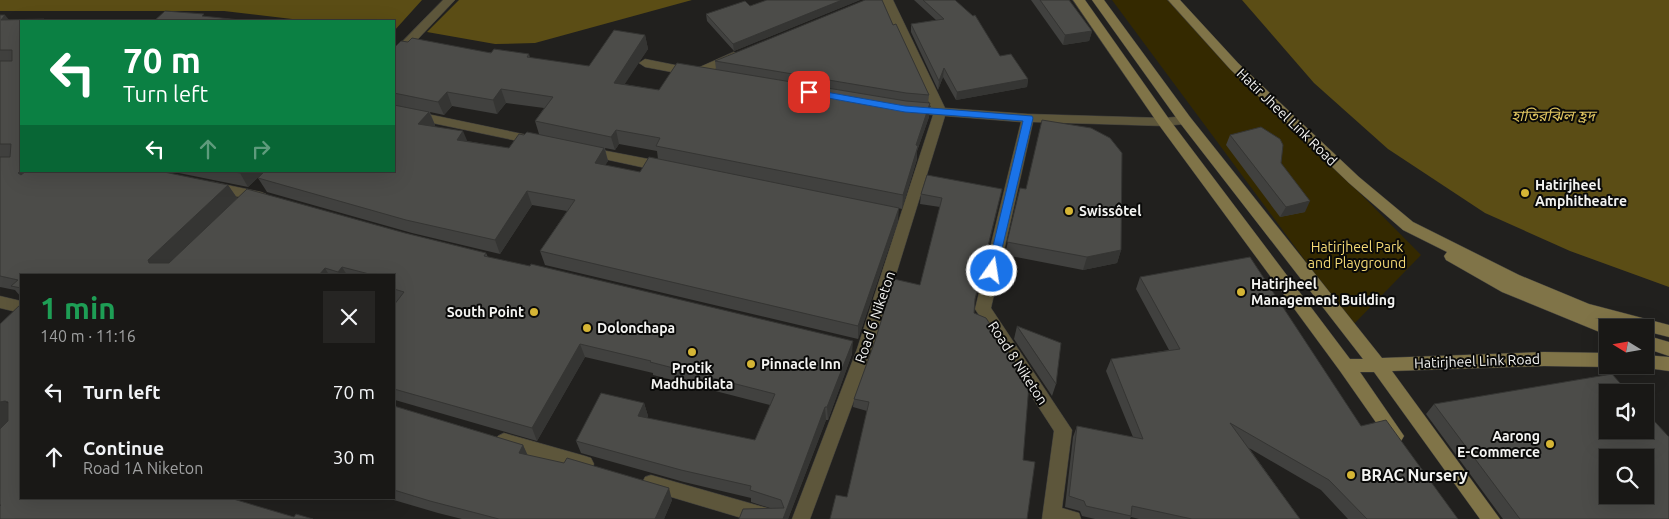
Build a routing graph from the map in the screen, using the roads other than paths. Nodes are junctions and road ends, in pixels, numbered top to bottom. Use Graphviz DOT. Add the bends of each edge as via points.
graph roads {
  1 [pos="449,0"];
  2 [pos="887,0"];
  3 [pos="1079,0"];
  4 [pos="1098,0"];
  5 [pos="1174,0"];
  6 [pos="749,50"];
  7 [pos="395,55"];
  8 [pos="645,63"];
  9 [pos="696,73"];
  10 [pos="723,77"];
  11 [pos="895,107"];
  12 [pos="395,111"];
  13 [pos="940,112"];
  14 [pos="1028,118"];
  15 [pos="1185,120"];
  16 [pos="1164,122"];
  17 [pos="549,143"];
  18 [pos="568,147"];
  19 [pos="675,169"];
  20 [pos="265,183"];
  21 [pos="204,185"];
  22 [pos="253,195"];
  23 [pos="271,200"];
  24 [pos="238,208"];
  25 [pos="1408,226"];
  26 [pos="0,302"];
  27 [pos="20,307"];
  28 [pos="1599,325"];
  29 [pos="1669,331"];
  30 [pos="1654,344"];
  31 [pos="1669,349"];
  32 [pos="1599,360"];
  33 [pos="1654,363"];
  34 [pos="1669,364"];
  35 [pos="1378,365"];
  36 [pos="1346,366"];
  37 [pos="489,436"];
  38 [pos="1402,447"];
  39 [pos="603,469"];
  40 [pos="631,478"];
  41 [pos="1052,517"];
  42 [pos="774,519"];
  43 [pos="802,519"];
  44 [pos="1072,519"];
  45 [pos="1491,519"];
  1 -- 7 [label="street"];
  2 -- 13 [label="street"];
  3 -- 16 [label="main road"];
  4 -- 15 [label="main road"];
  5 -- 25 [label="main road, Hatir Jheel Link Road" via="1234,66 1354,180"];
  6 -- 9 [label="street"];
  8 -- 9 [label="street"];
  9 -- 10 [label="street"];
  11 -- 13 [label="street"];
  12 -- 17 [label="street"];
  13 -- 14 [label="street"];
  13 -- 43 [label="street, Road 6 Niketon"];
  14 -- 16 [label="street"];
  14 -- 41 [label="street, Road 8 Niketon" via="983,309 1063,430"];
  15 -- 16 [label="street"];
  15 -- 35 [label="main road"];
  16 -- 36 [label="main road"];
  18 -- 19 [label="street"];
  20 -- 22 [label="street"];
  21 -- 22 [label="street"];
  22 -- 23 [label="street"];
  22 -- 24 [label="street"];
  25 -- 28 [label="main road, Hatir Jheel Link Road" via="1468,268 1499,285 1537,303"];
  25 -- 29 [label="main road, Hatir Jheel Link Road" via="1514,279 1586,309"];
  26 -- 27 [label="street"];
  30 -- 31 [label="main road"];
  32 -- 35 [label="main road, Hatirjheel Link Road"];
  33 -- 34 [label="main road"];
  35 -- 36 [label="main road, Hatirjheel Link Road"];
  35 -- 45 [label="main road"];
  36 -- 38 [label="main road"];
  37 -- 39 [label="street"];
  40 -- 42 [label="street"];
  41 -- 44 [label="street"];
}
